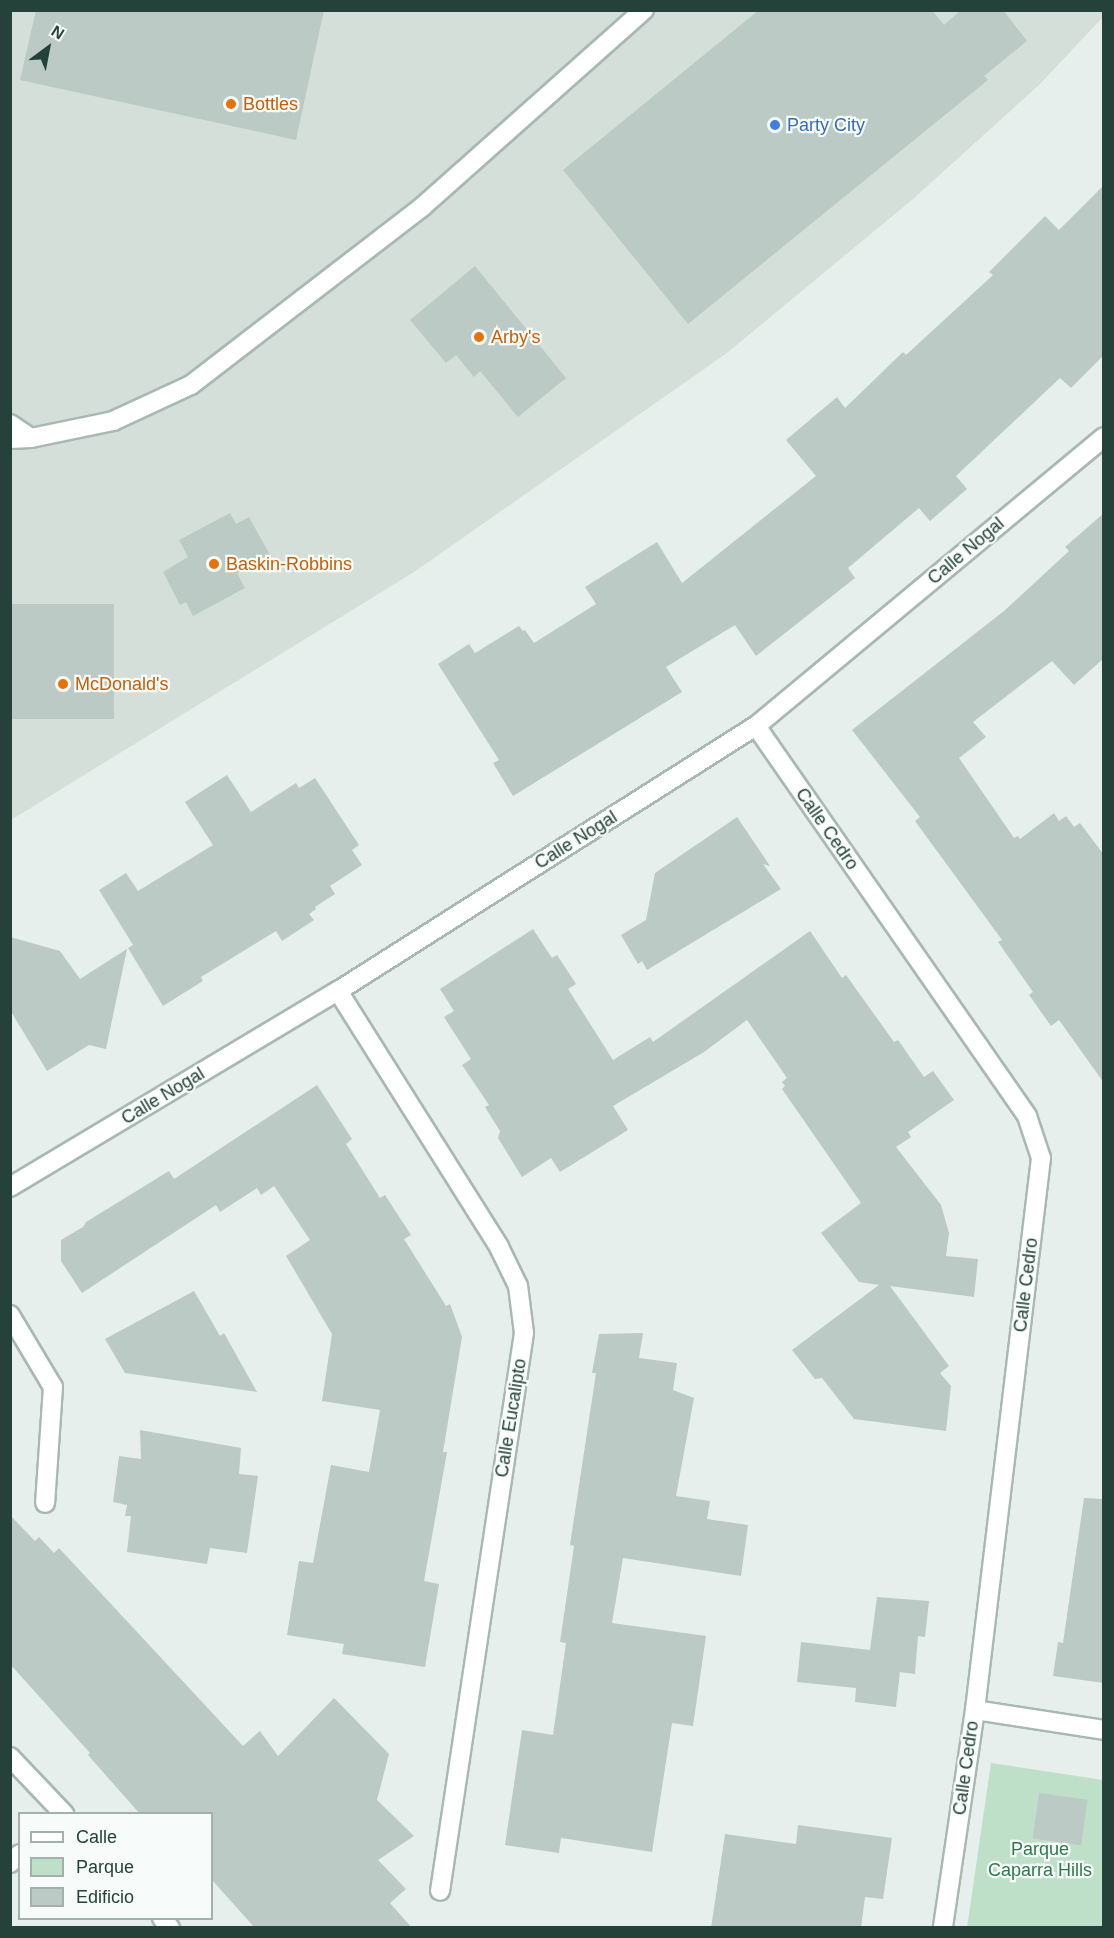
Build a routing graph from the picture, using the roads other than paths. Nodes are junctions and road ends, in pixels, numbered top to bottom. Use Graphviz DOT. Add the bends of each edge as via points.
graph roads {
  1 [pos="644,10"];
  2 [pos="10,424"];
  3 [pos="1104,437"];
  4 [pos="31,438"];
  5 [pos="10,439"];
  6 [pos="756,726"];
  7 [pos="338,991"];
  8 [pos="10,1187"];
  9 [pos="10,1316"];
  10 [pos="45,1503"];
  11 [pos="975,1710"];
  12 [pos="1104,1730"];
  13 [pos="10,1757"];
  14 [pos="62,1812"];
  15 [pos="440,1892"];
  16 [pos="943,1928"];
  1 -- 4 [label="street" via="422,207 191,385 113,421"];
  2 -- 4 [label="street"];
  3 -- 6 [label="street, Calle Nogal"];
  4 -- 5 [label="street"];
  6 -- 7 [label="street, Calle Nogal"];
  6 -- 11 [label="street, Calle Cedro" via="1027,1116 1041,1158"];
  7 -- 8 [label="street, Calle Nogal"];
  7 -- 15 [label="street, Calle Eucalipto" via="499,1247 518,1286 524,1333"];
  9 -- 10 [label="street" via="53,1387"];
  11 -- 12 [label="street"];
  11 -- 16 [label="street, Calle Cedro"];
  13 -- 14 [label="street"];
}
